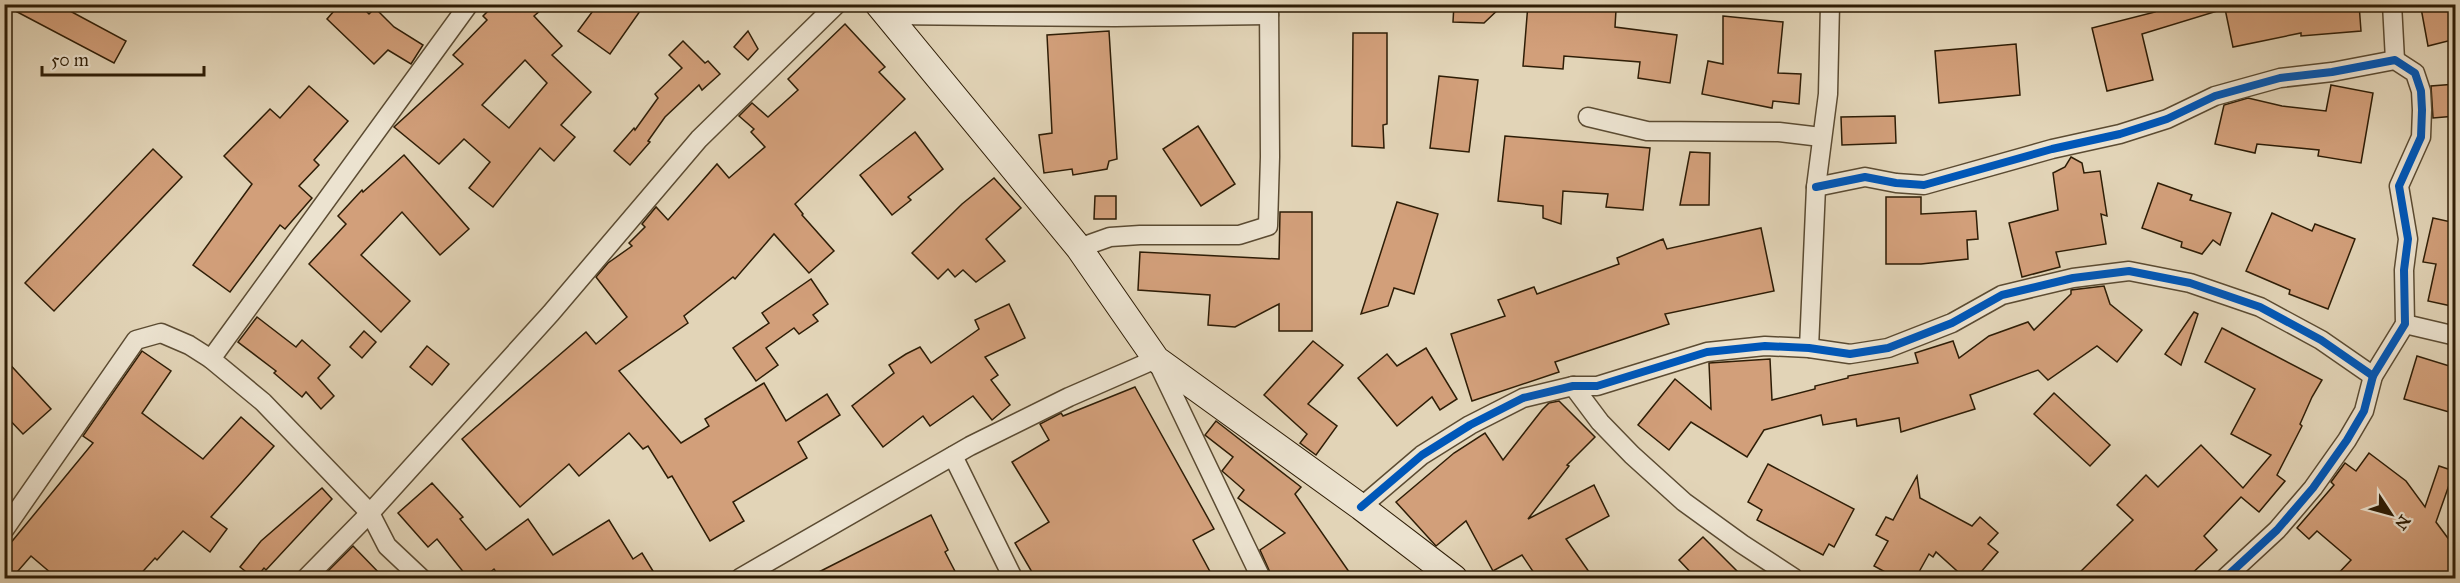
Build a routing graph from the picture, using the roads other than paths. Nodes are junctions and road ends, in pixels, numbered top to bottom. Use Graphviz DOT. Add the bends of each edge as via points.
graph roads {
  1 [pos="469,4"];
  2 [pos="837,4"];
  3 [pos="1830,4"];
  4 [pos="2392,4"];
  5 [pos="882,10"];
  6 [pos="1269,10"];
  7 [pos="2395,60"];
  8 [pos="1588,117"];
  9 [pos="1821,137"];
  10 [pos="1816,187"];
  11 [pos="1079,248"];
  12 [pos="2405,324"];
  13 [pos="2456,336"];
  14 [pos="1809,348"];
  15 [pos="211,359"];
  16 [pos="1156,359"];
  17 [pos="2373,376"];
  18 [pos="1573,386"];
  19 [pos="953,456"];
  20 [pos="1361,507"];
  21 [pos="370,513"];
  22 [pos="4,530"];
  23 [pos="306,579"];
  24 [pos="421,579"];
  25 [pos="740,579"];
  26 [pos="1013,579"];
  27 [pos="1260,579"];
  28 [pos="1454,579"];
  29 [pos="1794,579"];
  30 [pos="2225,579"];
  1 -- 15 [label="street"];
  2 -- 21 [label="street" via="699,139 551,313"];
  3 -- 9 [label="street" via="1828,93"];
  4 -- 7 [label="street"];
  5 -- 6 [label="street" via="1115,17"];
  5 -- 11 [label="street"];
  6 -- 11 [label="street" via="1268,226 1239,235 1110,237"];
  7 -- 10 [label="street" via="2269,81 2215,96 2167,119 2120,134 1924,185 1865,177"];
  7 -- 12 [label="street" via="2415,73 2422,110 2421,137 2399,186 2408,239"];
  8 -- 9 [label="street" via="1647,131 1779,132"];
  9 -- 10 [label="street"];
  10 -- 14 [label="street"];
  11 -- 16 [label="street"];
  12 -- 13 [label="street"];
  12 -- 17 [label="street"];
  14 -- 17 [label="street" via="1850,354 1888,348 1952,323 2002,295 2073,278 2129,271 2190,282 2260,307 2320,340"];
  14 -- 18 [label="street" via="1765,346 1707,352 1597,386"];
  15 -- 21 [label="street" via="263,402"];
  15 -- 22 [label="street" via="161,333 136,340"];
  16 -- 19 [label="street" via="1069,397"];
  16 -- 20 [label="street"];
  16 -- 27 [label="street"];
  17 -- 30 [label="street" via="2364,411 2313,488 2277,530"];
  18 -- 20 [label="street" via="1523,398 1470,425 1422,455"];
  18 -- 29 [label="street" via="1600,422 1684,502"];
  19 -- 25 [label="street"];
  19 -- 26 [label="street"];
  20 -- 28 [label="street"];
  21 -- 23 [label="street"];
  21 -- 24 [label="street" via="387,546"];
}
